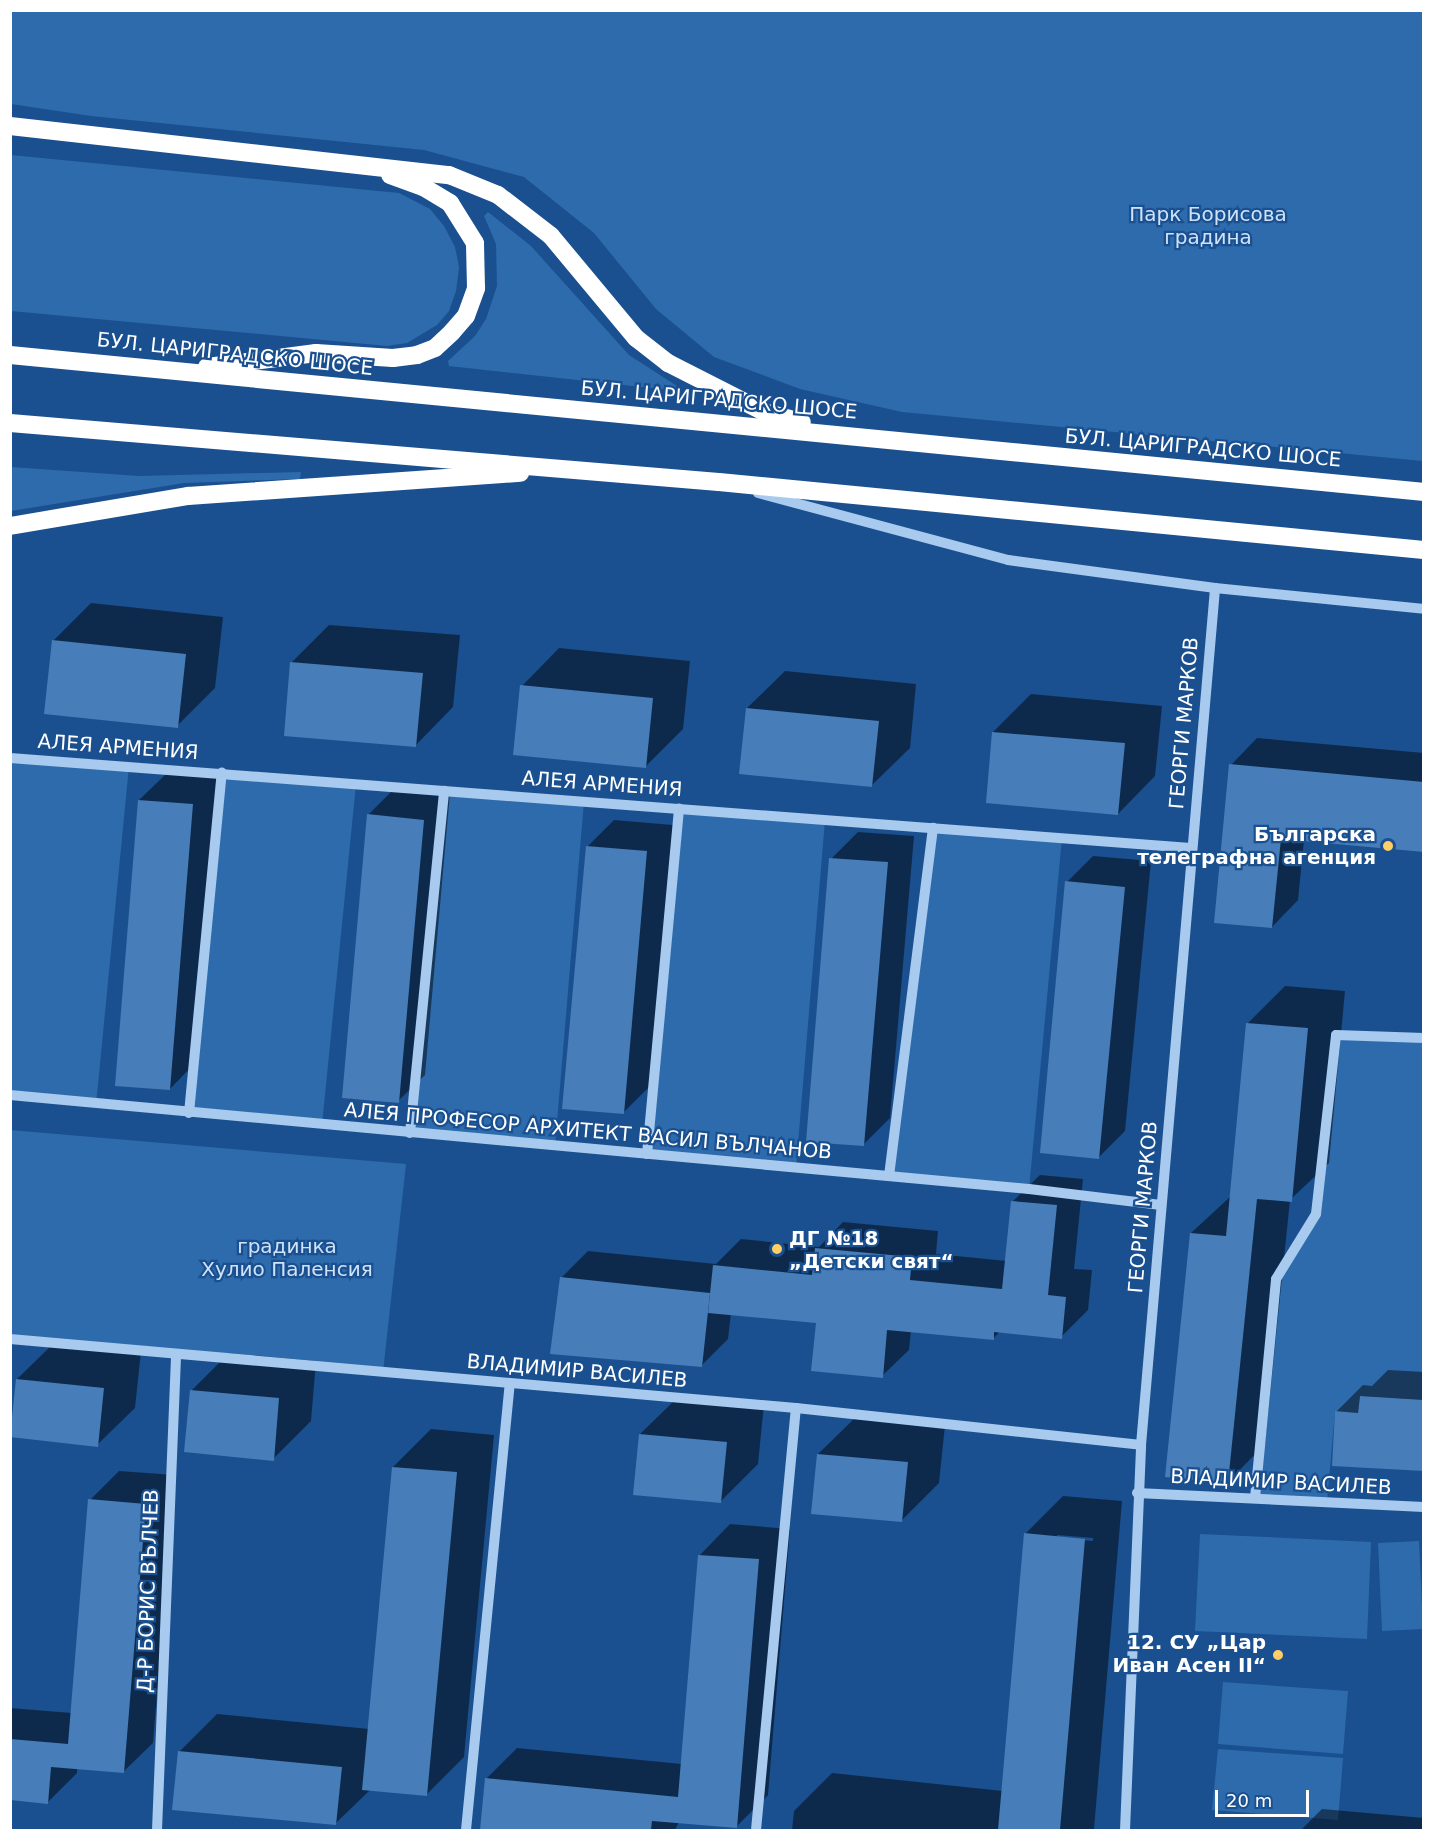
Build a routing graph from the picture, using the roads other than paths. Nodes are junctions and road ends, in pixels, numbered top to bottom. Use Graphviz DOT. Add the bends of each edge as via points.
graph roads {
  1 [pos="16,129"];
  2 [pos="354,163"];
  3 [pos="10,355"];
  4 [pos="173,372"];
  5 [pos="10,423"];
  6 [pos="850,435"];
  7 [pos="575,469"];
  8 [pos="719,482"];
  9 [pos="1424,492"];
  10 [pos="10,526"];
  11 [pos="1424,550"];
  12 [pos="1215,588"];
  13 [pos="1424,609"];
  14 [pos="10,758"];
  15 [pos="222,773"];
  16 [pos="444,790"];
  17 [pos="679,808"];
  18 [pos="933,828"];
  19 [pos="1191,848"];
  20 [pos="1424,1038"];
  21 [pos="10,1095"];
  22 [pos="189,1113"];
  23 [pos="410,1133"];
  24 [pos="646,1154"];
  25 [pos="889,1176"];
  26 [pos="1161,1204"];
  27 [pos="10,1339"];
  28 [pos="176,1354"];
  29 [pos="510,1384"];
  30 [pos="796,1408"];
  31 [pos="1140,1445"];
  32 [pos="1137,1493"];
  33 [pos="1254,1498"];
  34 [pos="1424,1507"];
  35 [pos="158,1830"];
  36 [pos="466,1830"];
  37 [pos="756,1830"];
  38 [pos="1125,1830"];
  1 -- 2 [label="highway"];
  2 -- 4 [label="highway" via="423,186 450,203 475,243 476,288 466,316 435,348 417,355 393,358 316,353"];
  2 -- 6 [label="highway" via="449,175 498,195 551,236 636,338 668,363 764,412"];
  3 -- 4 [label="highway, БУЛ. ЦАРИГРАДСКО ШОСЕ"];
  4 -- 6 [label="highway, БУЛ. ЦАРИГРАДСКО ШОСЕ"];
  5 -- 7 [label="highway"];
  6 -- 9 [label="highway, БУЛ. ЦАРИГРАДСКО ШОСЕ"];
  7 -- 8 [label="highway"];
  7 -- 10 [label="highway" via="188,496"];
  8 -- 11 [label="highway"];
  8 -- 12 [label="street" via="1008,560"];
  12 -- 13 [label="street"];
  12 -- 19 [label="street, ГЕОРГИ МАРКОВ"];
  14 -- 15 [label="street, АЛЕЯ АРМЕНИЯ"];
  15 -- 16 [label="street, АЛЕЯ АРМЕНИЯ"];
  15 -- 22 [label="street"];
  16 -- 17 [label="street, АЛЕЯ АРМЕНИЯ"];
  16 -- 23 [label="street"];
  17 -- 18 [label="street, АЛЕЯ АРМЕНИЯ"];
  17 -- 24 [label="street"];
  18 -- 19 [label="street, АЛЕЯ АРМЕНИЯ"];
  18 -- 25 [label="street"];
  19 -- 26 [label="street, ГЕОРГИ МАРКОВ"];
  20 -- 33 [label="street" via="1336,1035 1316,1214 1276,1279"];
  21 -- 22 [label="street, АЛЕЯ ПРОФЕСОР АРХИТЕКТ ВАСИЛ ВЪЛЧАНОВ"];
  22 -- 23 [label="street, АЛЕЯ ПРОФЕСОР АРХИТЕКТ ВАСИЛ ВЪЛЧАНОВ"];
  23 -- 24 [label="street, АЛЕЯ ПРОФЕСОР АРХИТЕКТ ВАСИЛ ВЪЛЧАНОВ"];
  24 -- 25 [label="street, АЛЕЯ ПРОФЕСОР АРХИТЕКТ ВАСИЛ ВЪЛЧАНОВ"];
  25 -- 26 [label="street, АЛЕЯ ПРОФЕСОР АРХИТЕКТ ВАСИЛ ВЪЛЧАНОВ"];
  26 -- 31 [label="street, ГЕОРГИ МАРКОВ"];
  27 -- 28 [label="street, ВЛАДИМИР ВАСИЛЕВ"];
  28 -- 29 [label="street, ВЛАДИМИР ВАСИЛЕВ"];
  28 -- 35 [label="street, Д-Р БОРИС ВЪЛЧЕВ"];
  29 -- 30 [label="street, ВЛАДИМИР ВАСИЛЕВ"];
  29 -- 36 [label="street"];
  30 -- 31 [label="street, ВЛАДИМИР ВАСИЛЕВ"];
  30 -- 37 [label="street"];
  31 -- 32 [label="street, ГЕОРГИ МАРКОВ"];
  32 -- 33 [label="street, ВЛАДИМИР ВАСИЛЕВ"];
  32 -- 38 [label="street, ГЕОРГИ МАРКОВ"];
  33 -- 34 [label="street, ВЛАДИМИР ВАСИЛЕВ"];
}
